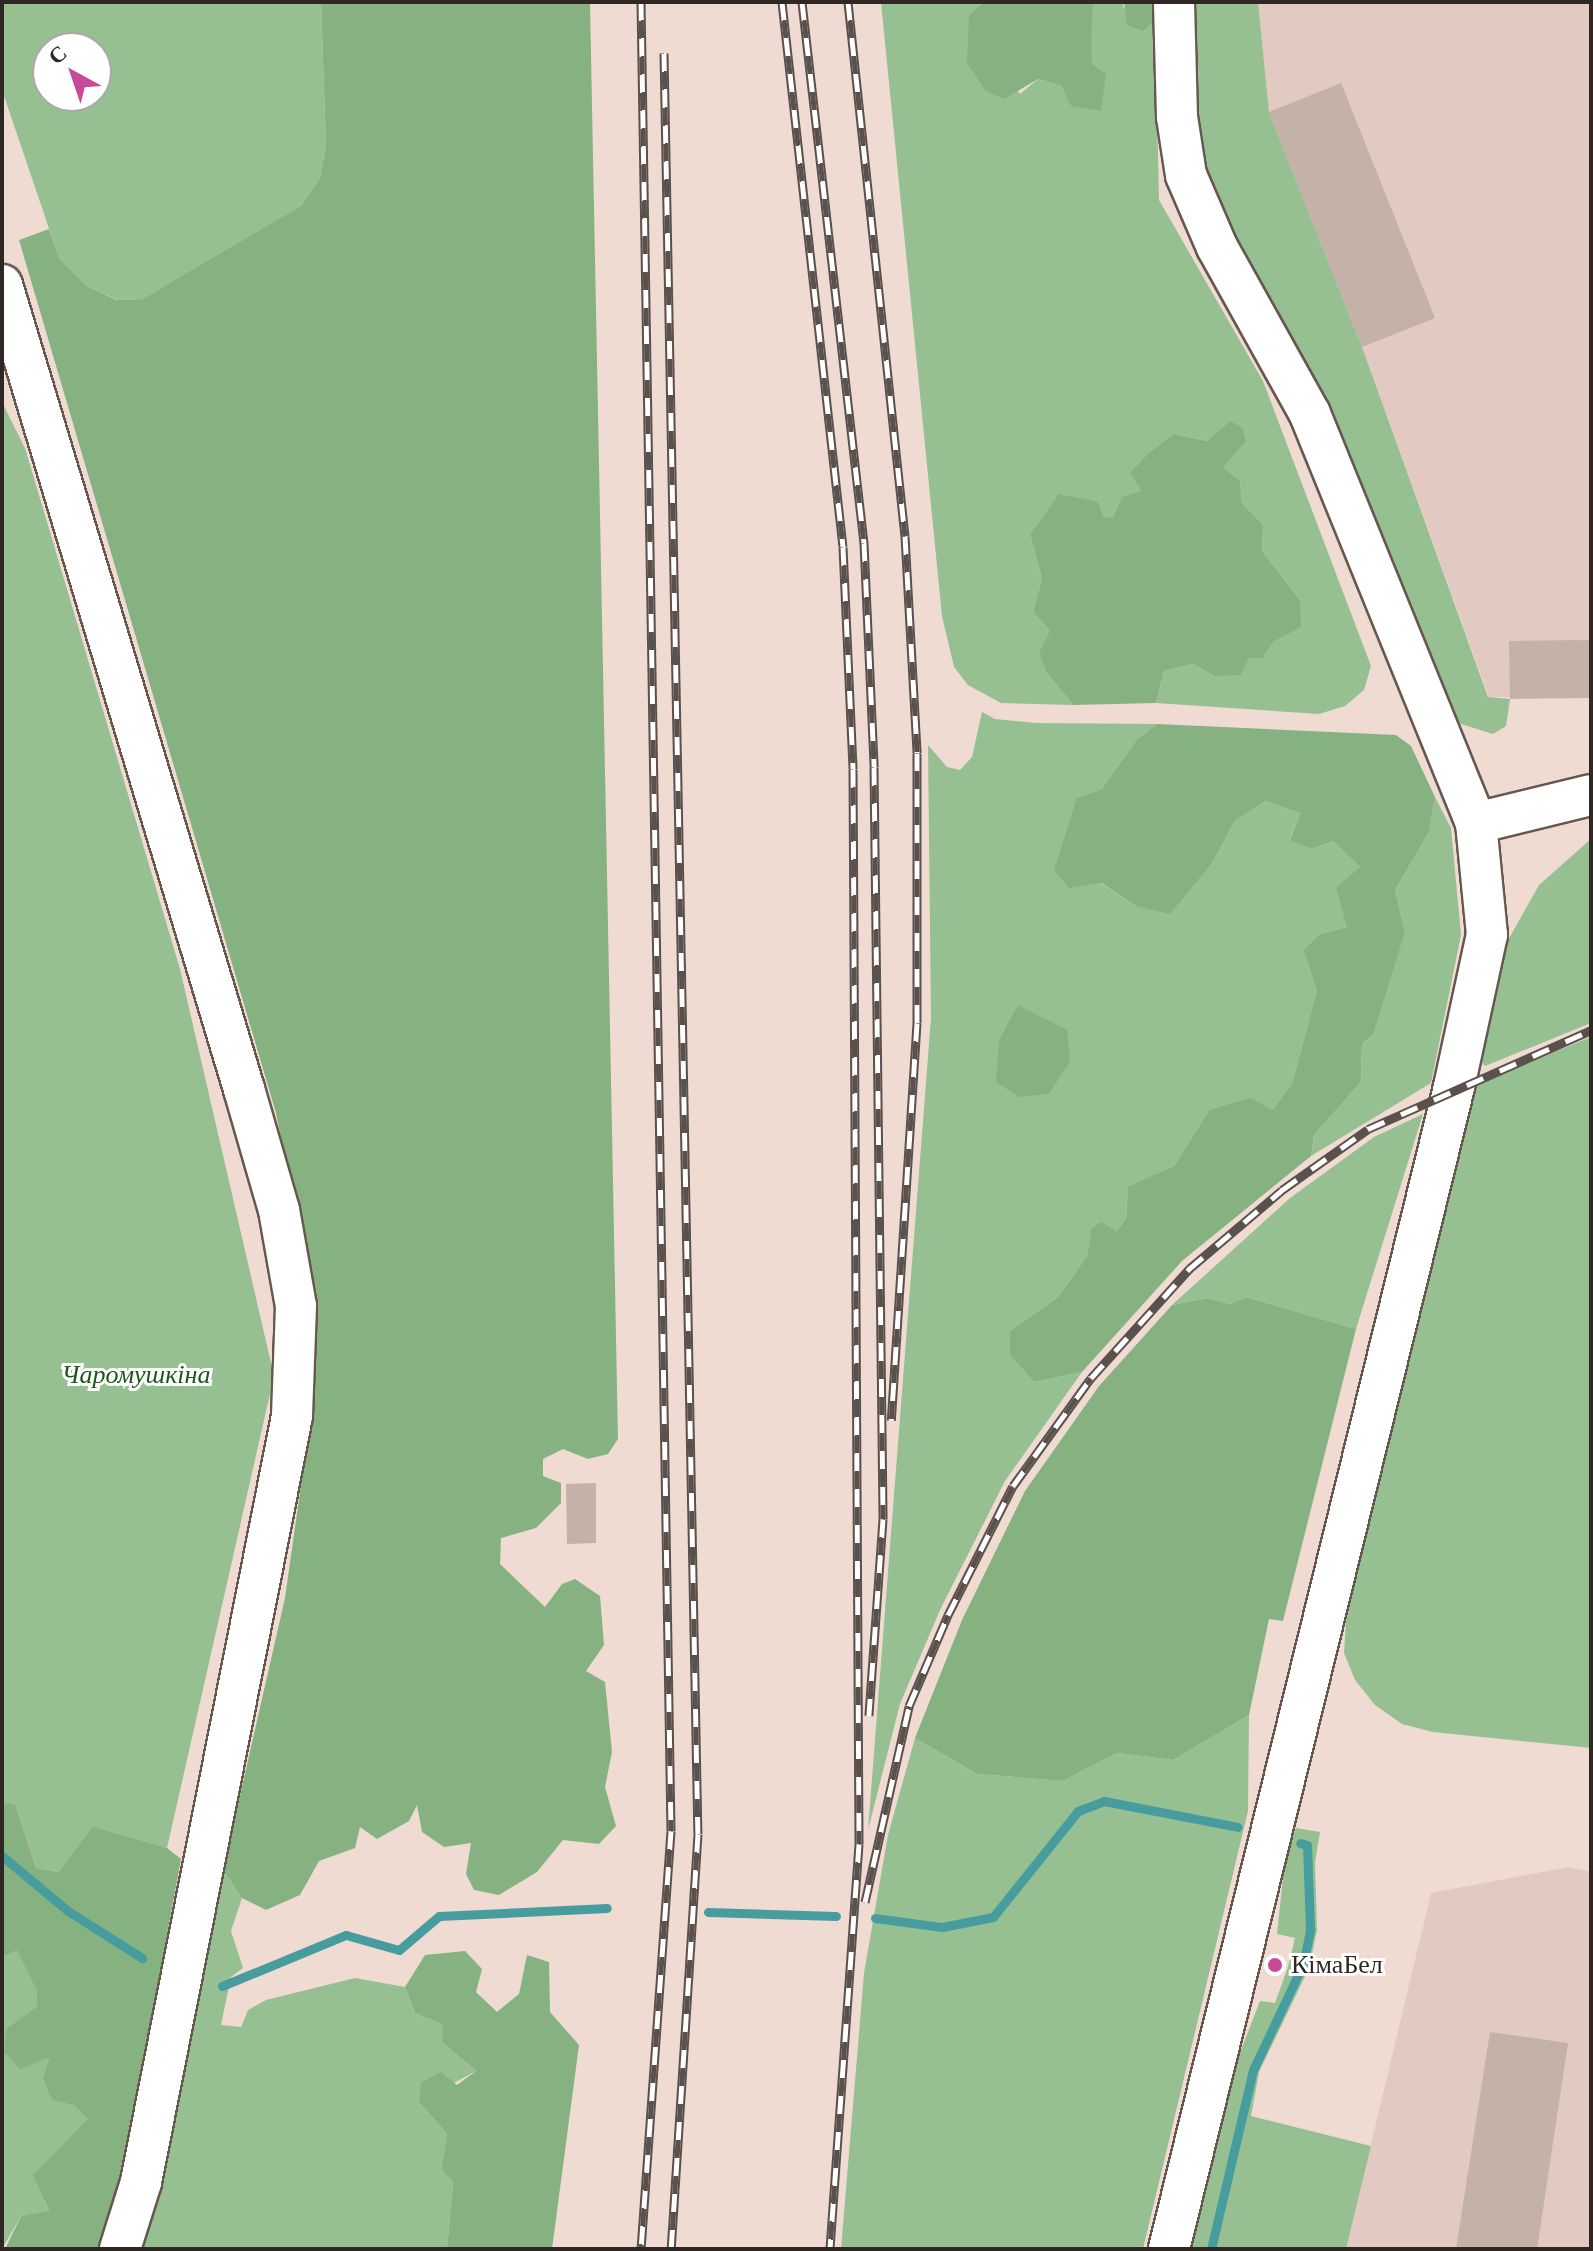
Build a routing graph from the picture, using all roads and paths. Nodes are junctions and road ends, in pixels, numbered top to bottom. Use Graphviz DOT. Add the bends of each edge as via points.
graph roads {
  1 [pos="1174,2"];
  2 [pos="2,285"];
  3 [pos="1591,795"];
  4 [pos="1476,823"];
  5 [pos="120,2249"];
  6 [pos="1169,2249"];
  1 -- 4 [label="street" via="1177,117 1186,175 1217,247 1310,414"];
  2 -- 5 [label="street" via="261,1149 296,1306 292,1416 141,2182"];
  3 -- 4 [label="street"];
  4 -- 6 [label="street" via="1487,935"];
}
